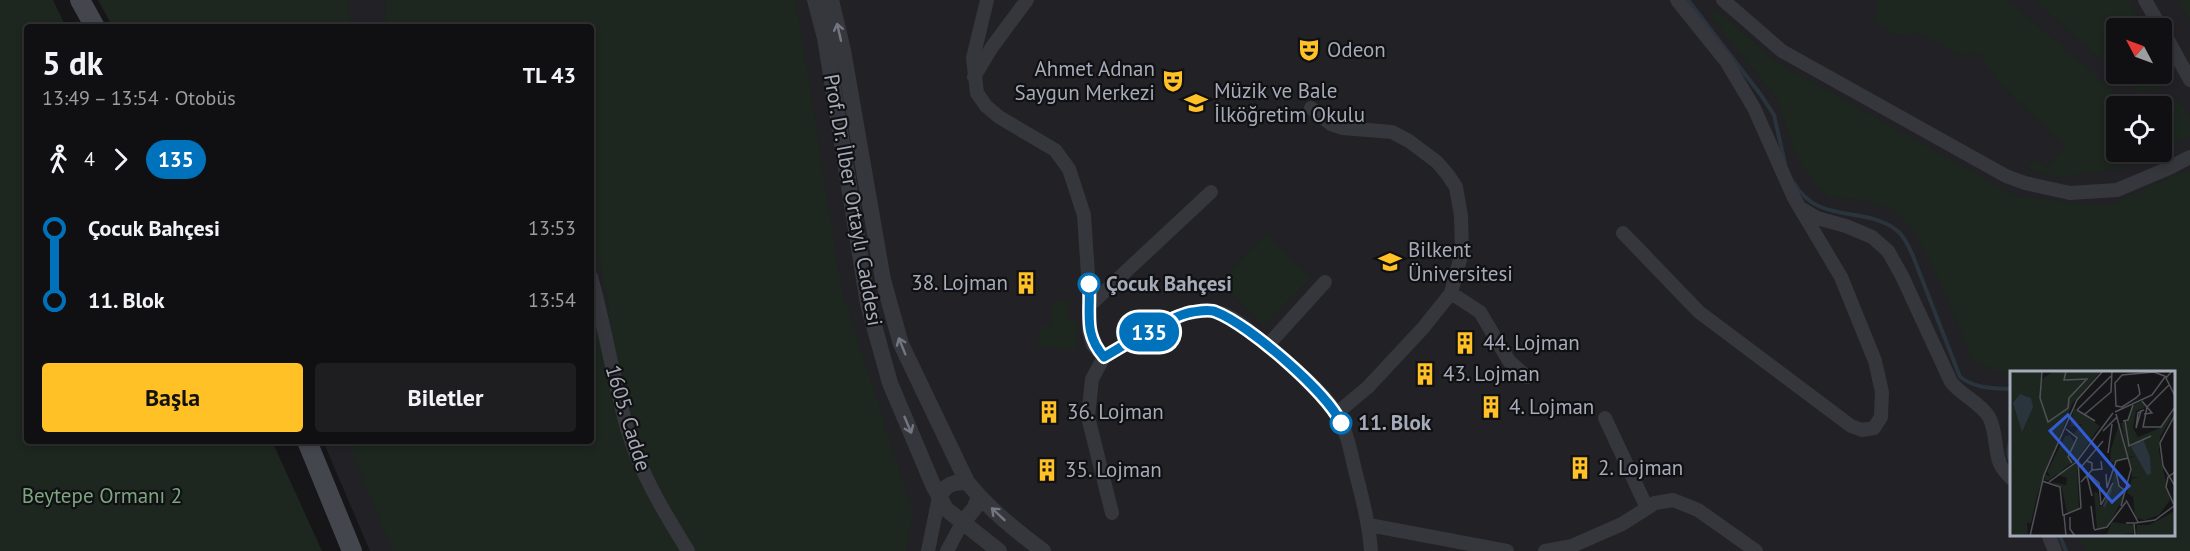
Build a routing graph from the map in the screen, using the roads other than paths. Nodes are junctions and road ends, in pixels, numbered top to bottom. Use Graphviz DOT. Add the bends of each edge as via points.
graph roads {
  1 [pos="80,0"];
  2 [pos="815,0"];
  3 [pos="831,0"];
  4 [pos="987,0"];
  5 [pos="1027,0"];
  6 [pos="1677,0"];
  7 [pos="1723,0"];
  8 [pos="2145,0"];
  9 [pos="2155,18"];
  10 [pos="93,24"];
  11 [pos="2172,48"];
  12 [pos="974,78"];
  13 [pos="2190,80"];
  14 [pos="1311,108"];
  15 [pos="2190,157"];
  16 [pos="1211,192"];
  17 [pos="1800,208"];
  18 [pos="1623,233"];
  19 [pos="1325,282"];
  20 [pos="594,289"];
  21 [pos="1451,293"];
  22 [pos="1090,305"];
  23 [pos="1267,346"];
  24 [pos="1104,357"];
  25 [pos="1527,377"];
  26 [pos="1337,413"];
  27 [pos="1605,417"];
  28 [pos="308,444"];
  29 [pos="2010,476"];
  30 [pos="967,482"];
  31 [pos="939,497"];
  32 [pos="979,497"];
  33 [pos="1647,508"];
  34 [pos="1112,513"];
  35 [pos="962,523"];
  36 [pos="1369,525"];
  37 [pos="2049,536"];
  38 [pos="352,551"];
  39 [pos="688,551"];
  40 [pos="928,551"];
  41 [pos="947,551"];
  42 [pos="999,551"];
  43 [pos="1043,551"];
  44 [pos="1371,551"];
  45 [pos="1507,551"];
  46 [pos="1545,551"];
  47 [pos="1756,551"];
  48 [pos="2055,551"];
  1 -- 10 [label="main road"];
  2 -- 31 [label="street, Prof. Dr. İlber Ortaylı Caddesi, one-way" via="825,38 868,304 890,383"];
  30 -- 3 [label="street, Prof. Dr. İlber Ortaylı Caddesi, one-way" via="901,344 883,280"];
  4 -- 12 [label="street" via="973,58"];
  5 -- 12 [label="street"];
  6 -- 17 [label="street" via="1731,70 1754,108"];
  7 -- 15 [label="street" via="1782,51 2025,183 2070,193 2117,190"];
  8 -- 9 [label="street"];
  11 -- 13 [label="street"];
  12 -- 22 [label="street" via="977,93 986,106 1055,150 1069,169 1084,215"];
  14 -- 21 [label="street" via="1343,128 1401,136 1448,175 1456,187 1462,252"];
  16 -- 22 [label="street"];
  17 -- 18 [label="street" via="1841,277 1875,361 1882,392 1881,417 1874,428 1862,430 1851,426 1721,330"];
  17 -- 29 [label="street" via="1872,237 1888,251 1951,382 1988,416 1995,430 2000,464"];
  19 -- 23 [label="street"];
  20 -- 39 [label="street, 1605. Cadde" via="628,430 651,488"];
  21 -- 25 [label="street" via="1480,312 1509,361"];
  21 -- 26 [label="street" via="1368,387"];
  22 -- 24 [label="street" via="1089,331"];
  23 -- 24 [label="street" via="1235,320 1213,310 1191,312 1163,324"];
  23 -- 26 [label="street"];
  24 -- 34 [label="street" via="1092,379 1088,417"];
  26 -- 36 [label="street" via="1346,432"];
  27 -- 33 [label="street"];
  28 -- 38 [label="main road"];
  30 -- 31 [label="street" via="945,487"];
  30 -- 32 [label="street, Prof. Dr. İlber Ortaylı Caddesi"];
  31 -- 35 [label="street, Prof. Dr. İlber Ortaylı Caddesi"];
  31 -- 40 [label="street"];
  32 -- 35 [label="street"];
  43 -- 32 [label="street, Prof. Dr. İlber Ortaylı Caddesi, one-way"];
  33 -- 46 [label="street" via="1604,533 1572,546"];
  33 -- 47 [label="street" via="1673,500 1698,510"];
  35 -- 41 [label="street"];
  35 -- 42 [label="street, Prof. Dr. İlber Ortaylı Caddesi"];
  36 -- 44 [label="street"];
  36 -- 45 [label="street"];
  37 -- 48 [label="street"];
}
